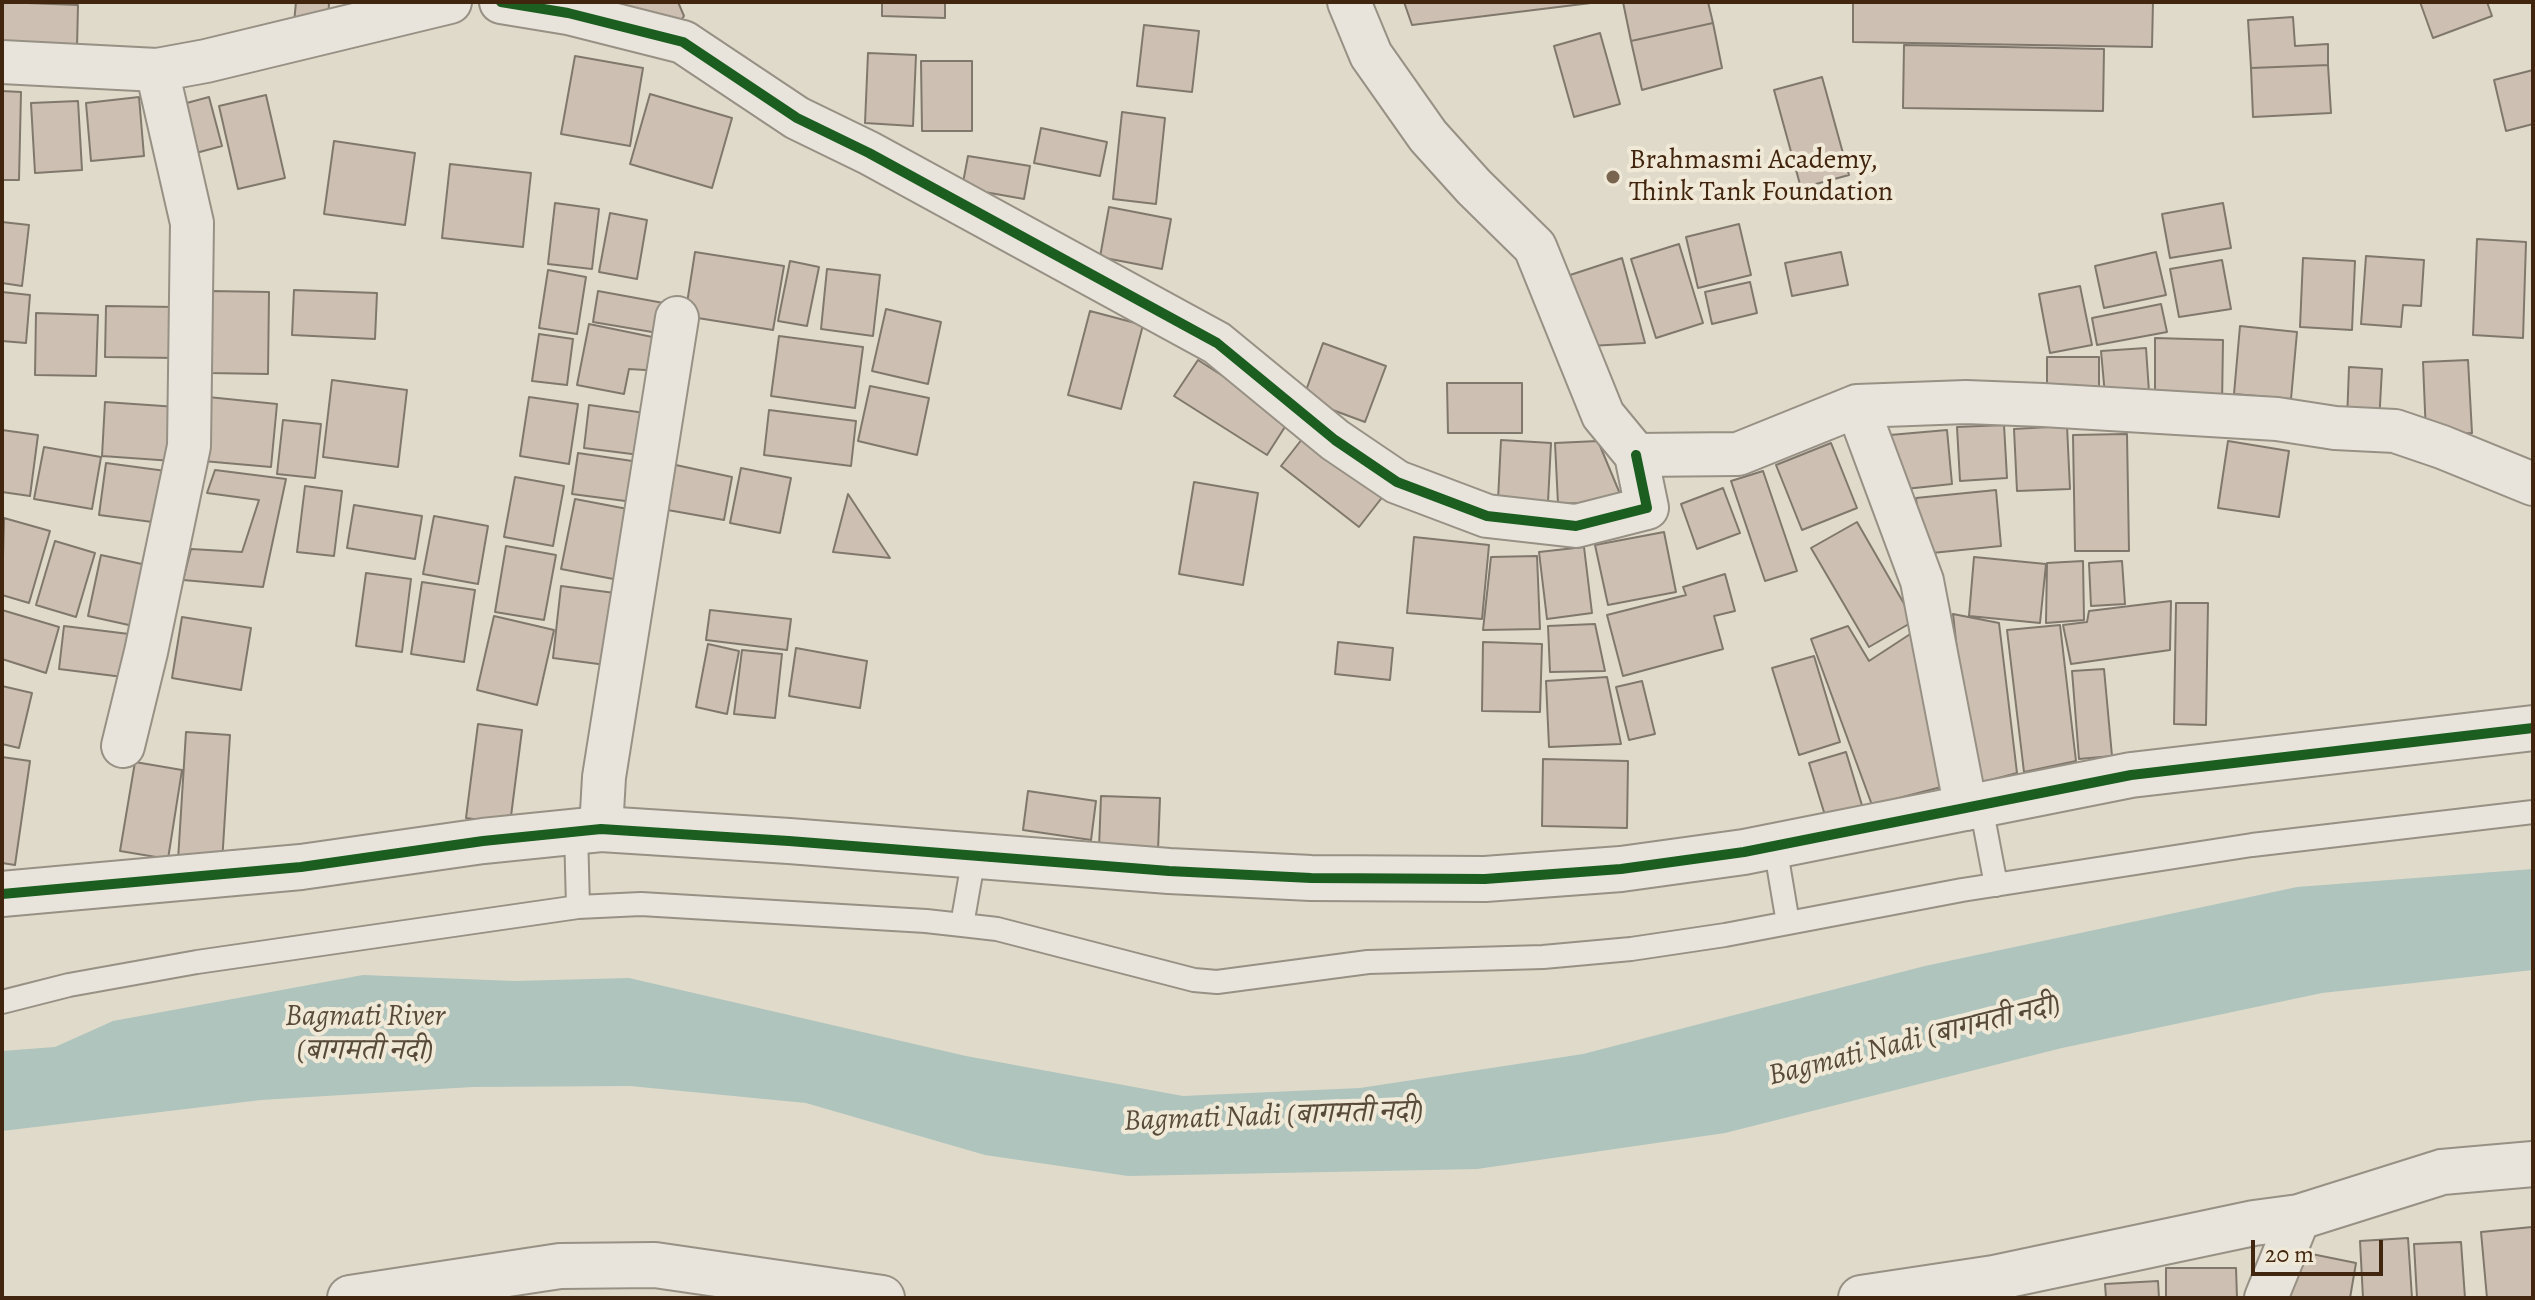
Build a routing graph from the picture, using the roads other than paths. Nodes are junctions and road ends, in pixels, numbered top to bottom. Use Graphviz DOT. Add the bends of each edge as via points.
graph roads {
  1 [pos="450,2"];
  2 [pos="501,2"];
  3 [pos="1349,2"];
  4 [pos="386,9"];
  5 [pos="2,62"];
  6 [pos="157,70"];
  7 [pos="677,318"];
  8 [pos="1857,406"];
  9 [pos="1636,455"];
  10 [pos="2533,484"];
  11 [pos="2533,728"];
  12 [pos="123,746"];
  13 [pos="1973,808"];
  14 [pos="2533,812"];
  15 [pos="588,830"];
  16 [pos="1775,846"];
  17 [pos="974,856"];
  18 [pos="1996,885"];
  19 [pos="2,894"];
  20 [pos="578,907"];
  21 [pos="1788,923"];
  22 [pos="962,925"];
  23 [pos="2,1002"];
  24 [pos="2533,1164"];
  25 [pos="2299,1217"];
  26 [pos="750,1288"];
  27 [pos="350,1298"];
  28 [pos="882,1298"];
  29 [pos="1861,1298"];
  30 [pos="2266,1298"];
  1 -- 4 [label="street"];
  2 -- 9 [label="street" via="683,42 797,118 1217,343 1335,440 1397,482 1442,501 1487,516 1576,526 1647,508"];
  3 -- 9 [label="street" via="1371,55 1428,136 1535,247 1603,415"];
  4 -- 6 [label="street"];
  5 -- 6 [label="street"];
  6 -- 12 [label="street" via="192,223 189,446"];
  7 -- 15 [label="street" via="604,777"];
  8 -- 9 [label="street" via="1738,454"];
  8 -- 10 [label="street" via="1966,402 2277,419 2395,431"];
  8 -- 13 [label="street" via="1922,581"];
  11 -- 13 [label="street" via="2131,775"];
  13 -- 16 [label="street"];
  13 -- 18 [label="lane"];
  14 -- 18 [label="lane" via="2252,845"];
  15 -- 17 [label="street"];
  15 -- 19 [label="street" via="301,867"];
  15 -- 20 [label="lane"];
  16 -- 17 [label="street" via="1621,869 1485,879 1311,878"];
  16 -- 21 [label="lane"];
  17 -- 22 [label="lane"];
  18 -- 21 [label="lane"];
  20 -- 22 [label="lane" via="641,904"];
  20 -- 23 [label="lane" via="197,962"];
  21 -- 22 [label="lane" via="1631,949 1368,962 1217,982"];
  24 -- 25 [label="street" via="2442,1172"];
  25 -- 29 [label="street" via="1994,1278"];
  25 -- 30 [label="street"];
  26 -- 27 [label="street" via="655,1265 560,1266"];
  26 -- 28 [label="street"];
}
